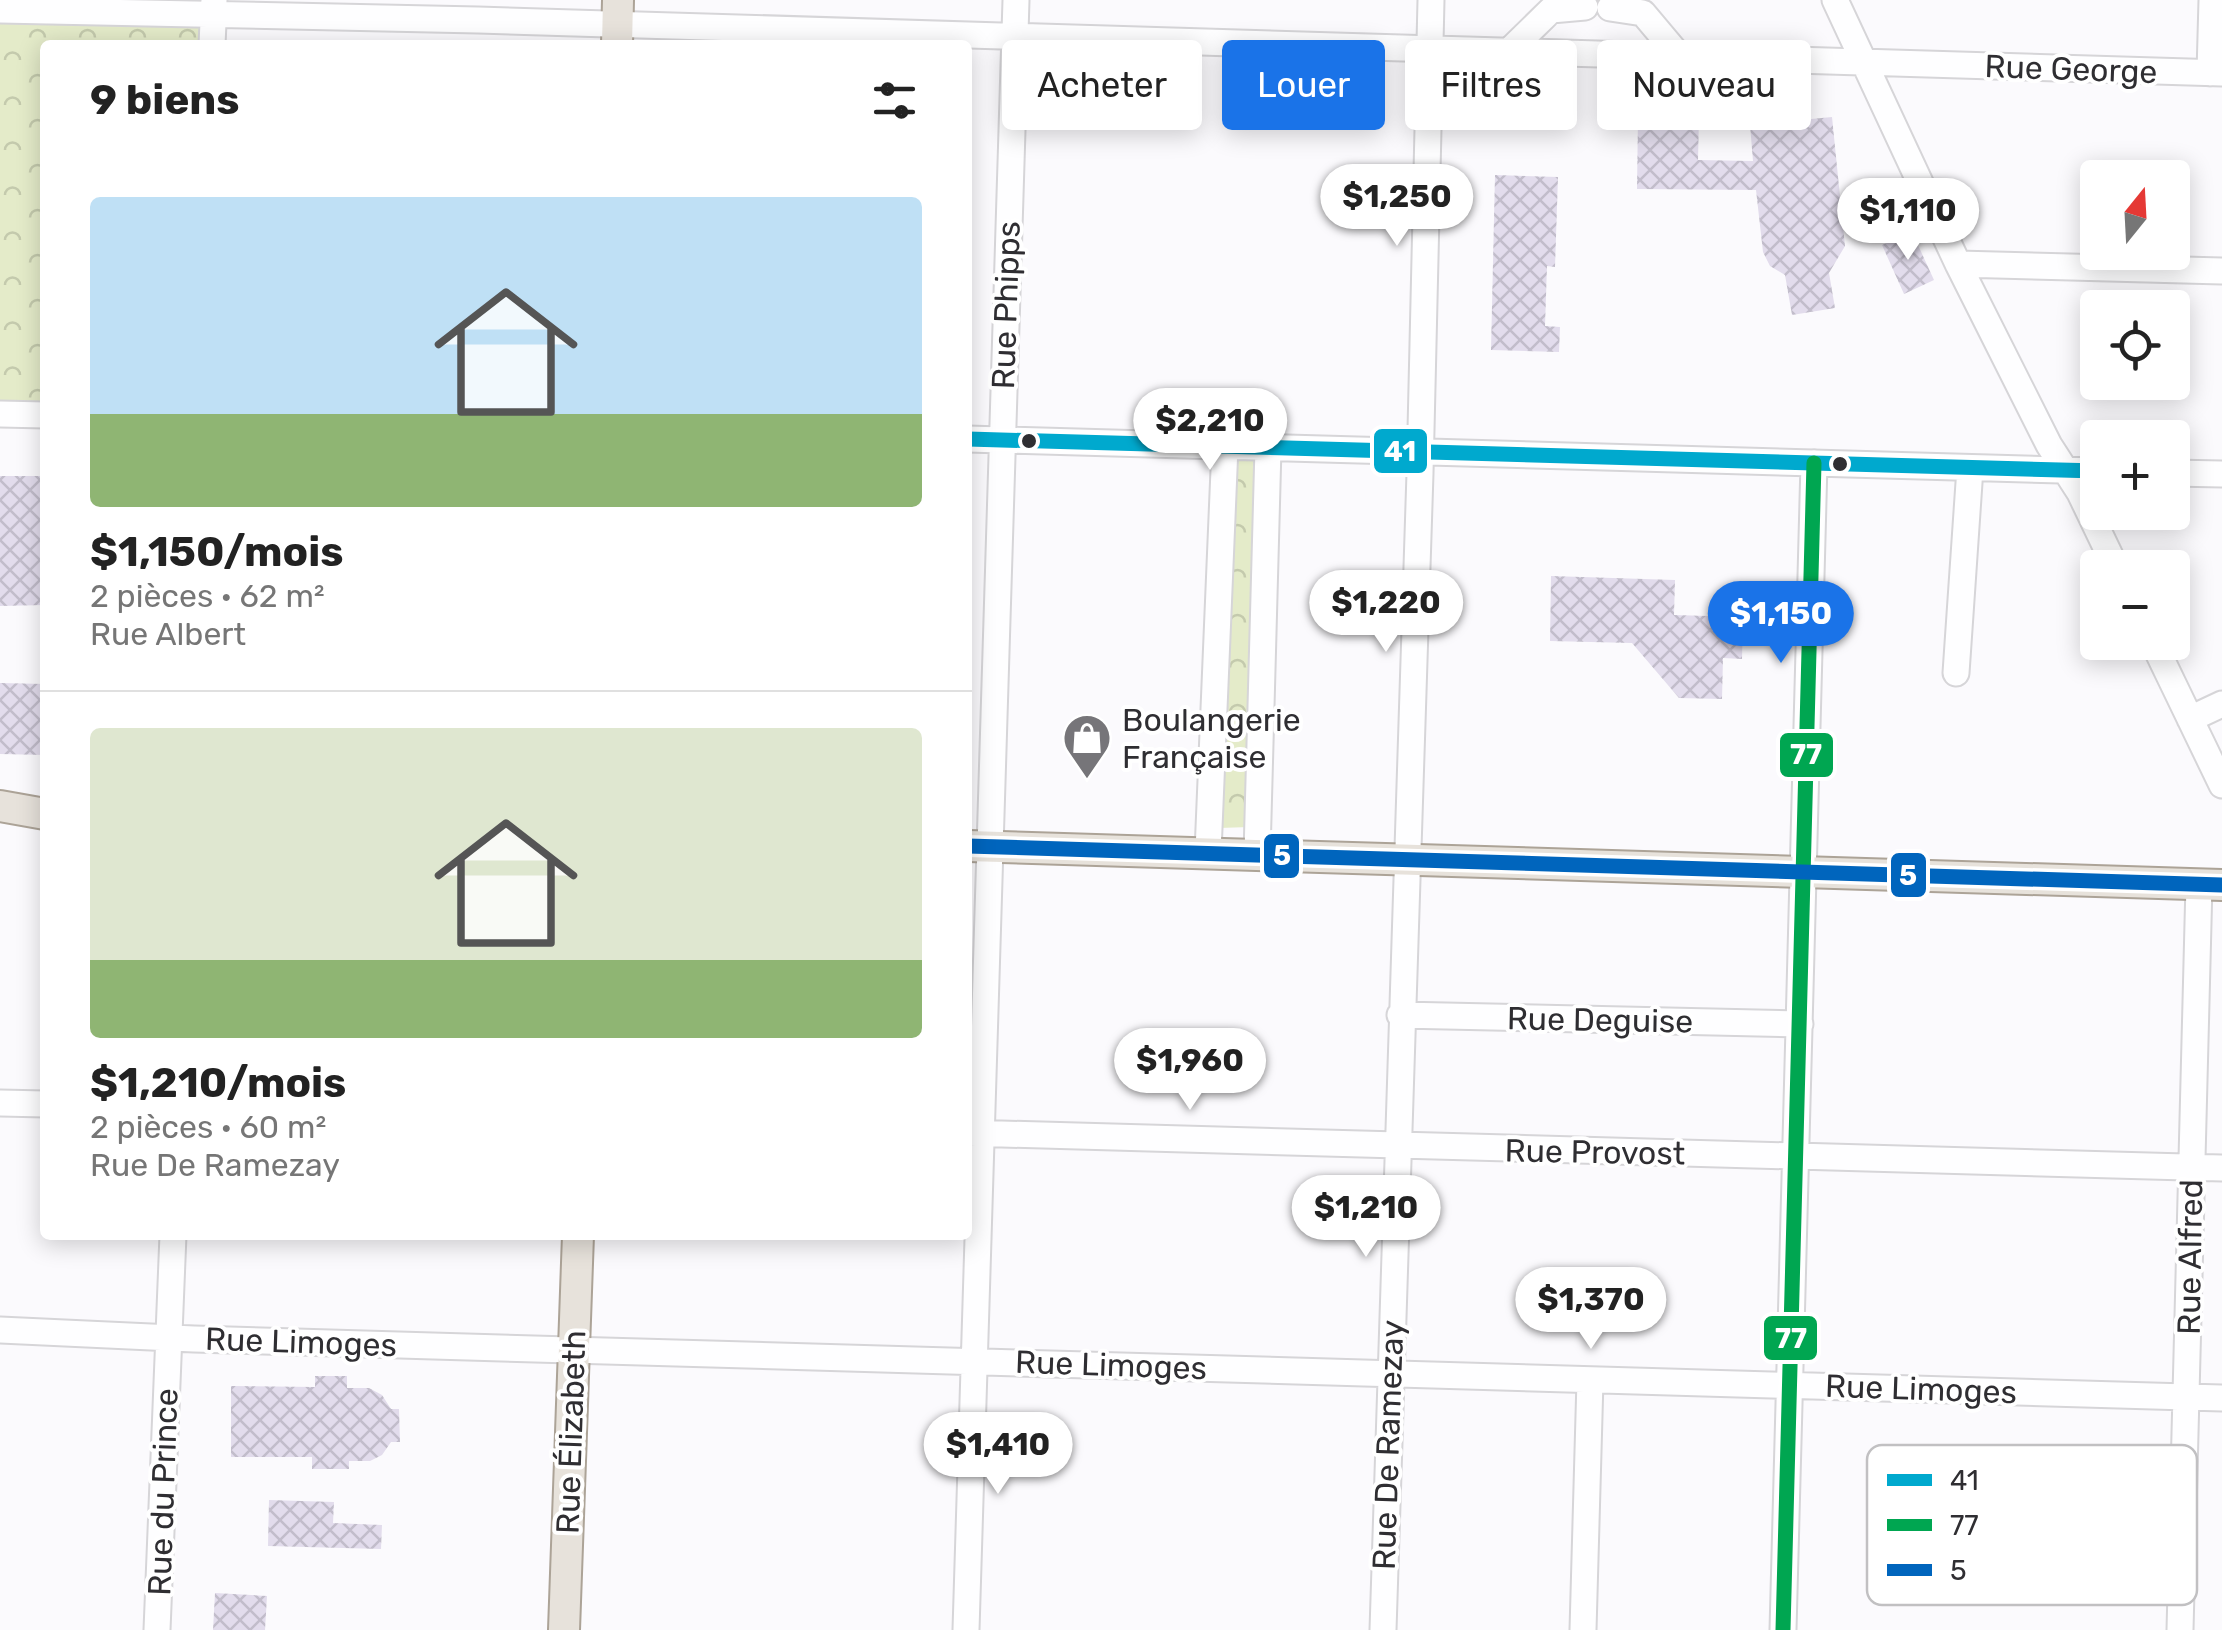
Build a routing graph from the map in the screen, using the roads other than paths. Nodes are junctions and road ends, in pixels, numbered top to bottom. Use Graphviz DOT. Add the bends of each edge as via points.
graph roads {
  1 [pos="1016,0"];
  2 [pos="1431,0"];
  3 [pos="1836,0"];
  4 [pos="2212,0"];
  5 [pos="214,7"];
  6 [pos="344,9"];
  7 [pos="0,10"];
  8 [pos="617,23"];
  9 [pos="1015,36"];
  10 [pos="879,39"];
  11 [pos="212,40"];
  12 [pos="1430,40"];
  13 [pos="1520,40"];
  14 [pos="1665,40"];
  15 [pos="1405,48"];
  16 [pos="1811,62"];
  17 [pos="1864,63"];
  18 [pos="2216,73"];
  19 [pos="1428,130"];
  20 [pos="1958,264"];
  21 [pos="2222,271"];
  22 [pos="0,414"];
  23 [pos="40,415"];
  24 [pos="972,440"];
  25 [pos="1001,440"];
  26 [pos="1225,446"];
  27 [pos="1268,448"];
  28 [pos="1420,452"];
  29 [pos="1814,462"];
  30 [pos="1970,468"];
  31 [pos="2065,470"];
  32 [pos="2080,470"];
  33 [pos="2190,473"];
  34 [pos="2222,474"];
  35 [pos="2107,550"];
  36 [pos="2162,660"];
  37 [pos="1956,673"];
  38 [pos="2222,704"];
  39 [pos="2190,719"];
  40 [pos="2222,786"];
  41 [pos="2,807"];
  42 [pos="40,813"];
  43 [pos="978,846"];
  44 [pos="1208,852"];
  45 [pos="1257,854"];
  46 [pos="1406,859"];
  47 [pos="1804,870"];
  48 [pos="2211,884"];
  49 [pos="1400,1015"];
  50 [pos="1800,1024"];
  51 [pos="0,1103"];
  52 [pos="40,1104"];
  53 [pos="974,1134"];
  54 [pos="1396,1148"];
  55 [pos="1796,1158"];
  56 [pos="2192,1168"];
  57 [pos="2222,1168"];
  58 [pos="174,1240"];
  59 [pos="578,1240"];
  60 [pos="0,1330"];
  61 [pos="170,1337"];
  62 [pos="574,1350"];
  63 [pos="976,1361"];
  64 [pos="1390,1375"];
  65 [pos="1590,1380"];
  66 [pos="1790,1385"];
  67 [pos="2186,1398"];
  68 [pos="2222,1398"];
  69 [pos="2185,1445"];
  70 [pos="2181,1605"];
  71 [pos="157,1630"];
  72 [pos="564,1630"];
  73 [pos="966,1630"];
  74 [pos="1382,1630"];
  75 [pos="1583,1630"];
  76 [pos="1783,1630"];
  77 [pos="2180,1630"];
  1 -- 9 [label="street, Rue Phipps"];
  2 -- 12 [label="street, Rue De Ramezay"];
  3 -- 17 [label="street"];
  4 -- 18 [label="street"];
  5 -- 6 [label="street, Rue George"];
  5 -- 7 [label="street, Rue George"];
  5 -- 11 [label="street"];
  6 -- 8 [label="street, Rue George"];
  8 -- 10 [label="street, Rue George"];
  9 -- 10 [label="street, Rue George"];
  9 -- 15 [label="street, Rue George"];
  9 -- 25 [label="street, Rue Phipps"];
  13 -- 14 [label="street" via="1550,10 1598,7 1642,12"];
  16 -- 17 [label="street, Rue George"];
  17 -- 18 [label="street, Rue George"];
  17 -- 20 [label="street"];
  19 -- 28 [label="street, Rue De Ramezay"];
  20 -- 21 [label="street"];
  20 -- 31 [label="street"];
  22 -- 23 [label="street"];
  24 -- 25 [label="street"];
  25 -- 26 [label="street"];
  25 -- 43 [label="street, Rue Phipps"];
  26 -- 27 [label="street"];
  26 -- 44 [label="street"];
  27 -- 28 [label="street"];
  27 -- 45 [label="street"];
  28 -- 29 [label="street"];
  28 -- 46 [label="street, Rue De Ramezay"];
  29 -- 30 [label="street"];
  29 -- 47 [label="street"];
  30 -- 31 [label="street"];
  30 -- 37 [label="street"];
  31 -- 32 [label="street"];
  31 -- 35 [label="street"];
  33 -- 34 [label="street"];
  36 -- 39 [label="street"];
  38 -- 39 [label="street"];
  39 -- 40 [label="street"];
  41 -- 42 [label="main road"];
  43 -- 44 [label="main road"];
  43 -- 53 [label="street, Rue Phipps"];
  44 -- 45 [label="main road"];
  45 -- 46 [label="main road"];
  46 -- 47 [label="main road"];
  46 -- 49 [label="street, Rue De Ramezay"];
  47 -- 48 [label="main road"];
  47 -- 50 [label="street"];
  48 -- 56 [label="street, Rue Alfred"];
  49 -- 50 [label="street, Rue Deguise"];
  49 -- 54 [label="street, Rue De Ramezay"];
  50 -- 55 [label="street"];
  51 -- 52 [label="street"];
  53 -- 54 [label="street, Rue Provost"];
  53 -- 63 [label="street, Rue Phipps"];
  54 -- 55 [label="street, Rue Provost"];
  54 -- 64 [label="street, Rue De Ramezay"];
  55 -- 56 [label="street, Rue Provost"];
  55 -- 66 [label="street"];
  56 -- 57 [label="street, Rue Provost"];
  56 -- 67 [label="street, Rue Alfred"];
  58 -- 61 [label="street, Rue du Prince"];
  59 -- 62 [label="main road, Rue Élizabeth"];
  60 -- 61 [label="street, Rue Limoges"];
  61 -- 62 [label="street, Rue Limoges"];
  61 -- 71 [label="street, Rue du Prince"];
  62 -- 63 [label="street, Rue Limoges"];
  62 -- 72 [label="main road, Rue Élizabeth"];
  63 -- 64 [label="street, Rue Limoges"];
  63 -- 73 [label="street, Rue Phipps"];
  64 -- 65 [label="street, Rue Limoges"];
  64 -- 74 [label="street, Rue De Ramezay"];
  65 -- 66 [label="street, Rue Limoges"];
  65 -- 75 [label="street"];
  66 -- 67 [label="street, Rue Limoges"];
  66 -- 76 [label="street"];
  67 -- 68 [label="street, Rue Limoges"];
  67 -- 69 [label="street, Rue Alfred"];
  70 -- 77 [label="street, Rue Alfred"];
}
